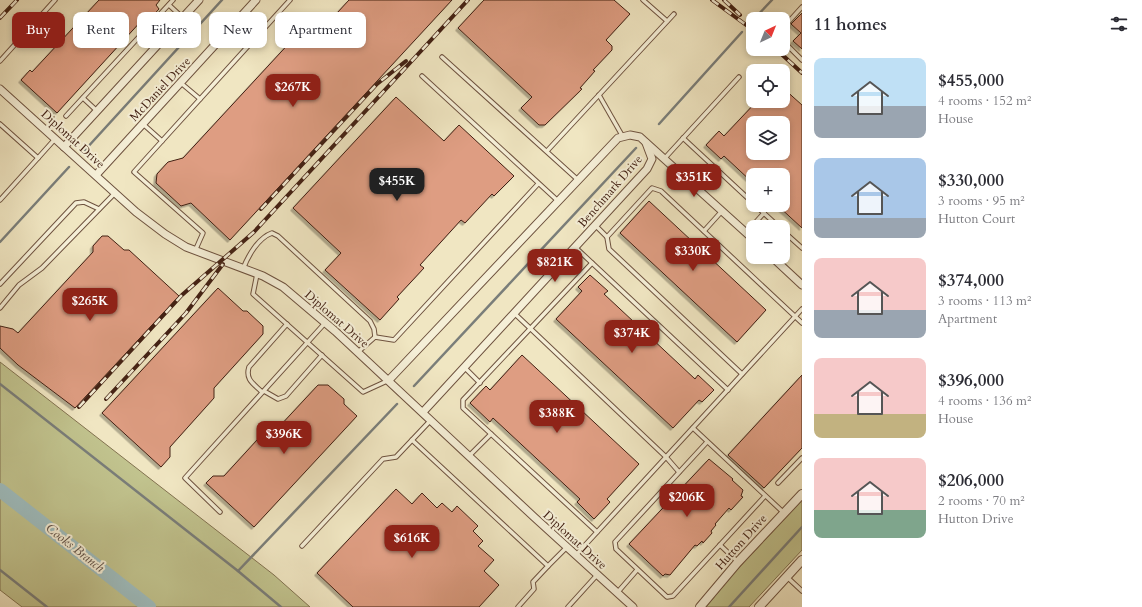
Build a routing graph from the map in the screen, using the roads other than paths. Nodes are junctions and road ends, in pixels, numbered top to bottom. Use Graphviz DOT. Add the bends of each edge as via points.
graph roads {
  1 [pos="55,0"];
  2 [pos="173,0"];
  3 [pos="199,0"];
  4 [pos="256,0"];
  5 [pos="290,0"];
  6 [pos="643,0"];
  7 [pos="169,5"];
  8 [pos="802,7"];
  9 [pos="177,12"];
  10 [pos="188,12"];
  11 [pos="245,12"];
  12 [pos="674,14"];
  13 [pos="790,20"];
  14 [pos="667,21"];
  15 [pos="267,25"];
  16 [pos="155,48"];
  17 [pos="212,48"];
  18 [pos="246,48"];
  19 [pos="790,48"];
  20 [pos="442,57"];
  21 [pos="802,60"];
  22 [pos="0,61"];
  23 [pos="422,76"];
  24 [pos="739,77"];
  25 [pos="181,83"];
  26 [pos="0,89"];
  27 [pos="599,95"];
  28 [pos="83,98"];
  29 [pos="200,99"];
  30 [pos="97,111"];
  31 [pos="66,116"];
  32 [pos="0,124"];
  33 [pos="143,124"];
  34 [pos="623,137"];
  35 [pos="55,138"];
  36 [pos="683,138"];
  37 [pos="162,141"];
  38 [pos="646,142"];
  39 [pos="64,147"];
  40 [pos="546,152"];
  41 [pos="38,158"];
  42 [pos="664,159"];
  43 [pos="96,174"];
  44 [pos="578,180"];
  45 [pos="538,184"];
  46 [pos="115,192"];
  47 [pos="746,196"];
  48 [pos="0,200"];
  49 [pos="558,202"];
  50 [pos="99,209"];
  51 [pos="722,211"];
  52 [pos="764,213"];
  53 [pos="758,220"];
  54 [pos="772,220"];
  55 [pos="595,225"];
  56 [pos="704,231"];
  57 [pos="746,233"];
  58 [pos="607,236"];
  59 [pos="790,237"];
  60 [pos="574,247"];
  61 [pos="802,248"];
  62 [pos="195,251"];
  63 [pos="592,263"];
  64 [pos="780,264"];
  65 [pos="243,269"];
  66 [pos="257,274"];
  67 [pos="0,284"];
  68 [pos="802,285"];
  69 [pos="0,308"];
  70 [pos="802,309"];
  71 [pos="514,313"];
  72 [pos="795,317"];
  73 [pos="326,322"];
  74 [pos="802,323"];
  75 [pos="287,324"];
  76 [pos="531,330"];
  77 [pos="375,337"];
  78 [pos="308,342"];
  79 [pos="358,352"];
  80 [pos="322,355"];
  81 [pos="464,367"];
  82 [pos="742,374"];
  83 [pos="389,380"];
  84 [pos="480,383"];
  85 [pos="728,390"];
  86 [pos="263,391"];
  87 [pos="423,412"];
  88 [pos="431,420"];
  89 [pos="693,428"];
  90 [pos="491,434"];
  91 [pos="412,440"];
  92 [pos="707,442"];
  93 [pos="469,456"];
  94 [pos="666,457"];
  95 [pos="802,458"];
  96 [pos="679,472"];
  97 [pos="778,483"];
  98 [pos="802,494"];
  99 [pos="765,496"];
  100 [pos="220,512"];
  101 [pos="784,513"];
  102 [pos="597,532"];
  103 [pos="720,545"];
  104 [pos="302,546"];
  105 [pos="567,547"];
  106 [pos="576,555"];
  107 [pos="802,560"];
  108 [pos="738,562"];
  109 [pos="548,566"];
  110 [pos="638,570"];
  111 [pos="597,575"];
  112 [pos="787,577"];
  113 [pos="802,591"];
  114 [pos="617,593"];
  115 [pos="518,607"];
  116 [pos="568,607"];
  117 [pos="633,607"];
  118 [pos="700,607"];
  119 [pos="759,607"];
  1 -- 22 [label="lane"];
  2 -- 7 [label="lane"];
  3 -- 10 [label="street"];
  4 -- 11 [label="street, McDaniel Drive"];
  5 -- 15 [label="lane"];
  6 -- 14 [label="lane"];
  7 -- 9 [label="lane"];
  7 -- 28 [label="lane"];
  8 -- 13 [label="lane"];
  12 -- 14 [label="lane"];
  14 -- 27 [label="lane"];
  16 -- 30 [label="street"];
  17 -- 25 [label="street, McDaniel Drive"];
  18 -- 29 [label="lane"];
  19 -- 21 [label="lane"];
  20 -- 40 [label="lane"];
  23 -- 45 [label="lane"];
  24 -- 36 [label="lane"];
  25 -- 29 [label="lane"];
  25 -- 33 [label="street, McDaniel Drive"];
  26 -- 35 [label="street, Diplomat Drive"];
  27 -- 34 [label="lane"];
  27 -- 40 [label="lane"];
  28 -- 30 [label="lane"];
  28 -- 31 [label="lane"];
  29 -- 37 [label="lane"];
  30 -- 39 [label="street"];
  32 -- 41 [label="lane"];
  33 -- 37 [label="lane"];
  33 -- 43 [label="street, McDaniel Drive"];
  34 -- 38 [label="street, Benchmark Drive" via="630,135"];
  34 -- 44 [label="street" via="618,138"];
  35 -- 39 [label="street, Diplomat Drive"];
  35 -- 41 [label="lane"];
  36 -- 42 [label="lane"];
  36 -- 47 [label="lane"];
  37 -- 62 [label="lane" via="134,172 203,233"];
  38 -- 42 [label="street"];
  38 -- 55 [label="street, Benchmark Drive" via="652,159 647,169"];
  39 -- 43 [label="street, Diplomat Drive"];
  40 -- 44 [label="lane"];
  41 -- 48 [label="lane"];
  42 -- 51 [label="street"];
  43 -- 46 [label="street, Diplomat Drive"];
  44 -- 49 [label="street"];
  45 -- 49 [label="lane"];
  45 -- 77 [label="lane" via="394,340"];
  46 -- 50 [label="lane"];
  46 -- 62 [label="street, Diplomat Drive" via="165,234"];
  49 -- 83 [label="street"];
  50 -- 67 [label="lane" via="84,202 76,203"];
  50 -- 69 [label="lane" via="42,268 19,285"];
  51 -- 56 [label="lane"];
  51 -- 57 [label="street"];
  52 -- 53 [label="lane"];
  52 -- 54 [label="lane"];
  55 -- 58 [label="lane"];
  55 -- 60 [label="street, Benchmark Drive"];
  56 -- 58 [label="lane" via="661,191 652,188"];
  56 -- 72 [label="lane"];
  58 -- 82 [label="lane" via="609,249"];
  59 -- 61 [label="lane"];
  60 -- 63 [label="lane"];
  60 -- 71 [label="street, Benchmark Drive"];
  62 -- 65 [label="street, Diplomat Drive"];
  63 -- 76 [label="lane"];
  63 -- 85 [label="lane"];
  64 -- 68 [label="street"];
  65 -- 66 [label="street, Diplomat Drive"];
  65 -- 77 [label="lane" via="248,256 266,235 272,233 278,236 370,321"];
  66 -- 73 [label="street, Diplomat Drive" via="283,287"];
  66 -- 75 [label="lane" via="253,294"];
  70 -- 72 [label="lane"];
  71 -- 76 [label="lane"];
  71 -- 81 [label="street, Benchmark Drive"];
  72 -- 74 [label="lane"];
  72 -- 82 [label="lane"];
  73 -- 78 [label="lane"];
  73 -- 79 [label="street, Diplomat Drive"];
  75 -- 78 [label="lane"];
  75 -- 86 [label="lane" via="247,373 248,379"];
  76 -- 84 [label="lane"];
  76 -- 94 [label="lane"];
  77 -- 79 [label="lane"];
  78 -- 80 [label="lane"];
  78 -- 86 [label="lane"];
  79 -- 83 [label="street, Diplomat Drive"];
  80 -- 83 [label="lane" via="363,392"];
  80 -- 86 [label="lane" via="286,396 278,399"];
  81 -- 84 [label="lane"];
  81 -- 87 [label="street, Benchmark Drive"];
  82 -- 85 [label="lane"];
  83 -- 87 [label="street, Diplomat Drive"];
  84 -- 90 [label="lane" via="463,400 463,408"];
  85 -- 89 [label="lane"];
  86 -- 100 [label="lane" via="185,478"];
  87 -- 88 [label="street, Diplomat Drive"];
  88 -- 91 [label="lane"];
  88 -- 93 [label="street, Diplomat Drive"];
  89 -- 92 [label="lane"];
  89 -- 94 [label="lane"];
  90 -- 93 [label="lane"];
  90 -- 102 [label="lane"];
  91 -- 104 [label="lane" via="396,457 383,459"];
  91 -- 109 [label="lane"];
  92 -- 96 [label="lane"];
  92 -- 99 [label="lane"];
  93 -- 105 [label="street, Diplomat Drive"];
  94 -- 96 [label="lane"];
  94 -- 102 [label="lane"];
  95 -- 97 [label="lane"];
  96 -- 110 [label="lane" via="615,542 616,550"];
  98 -- 101 [label="street, Hutton Drive"];
  99 -- 101 [label="lane"];
  99 -- 103 [label="lane"];
  101 -- 108 [label="street, Hutton Drive"];
  102 -- 106 [label="lane"];
  103 -- 108 [label="lane"];
  103 -- 110 [label="lane" via="674,596 666,597"];
  105 -- 106 [label="street, Diplomat Drive"];
  105 -- 109 [label="lane"];
  106 -- 111 [label="street, Diplomat Drive"];
  107 -- 112 [label="street"];
  108 -- 118 [label="street, Hutton Drive"];
  109 -- 115 [label="lane" via="533,582 534,589"];
  110 -- 114 [label="lane"];
  111 -- 114 [label="street, Diplomat Drive"];
  111 -- 116 [label="lane"];
  112 -- 113 [label="lane"];
  112 -- 119 [label="street"];
  114 -- 117 [label="street, Diplomat Drive"];
}
